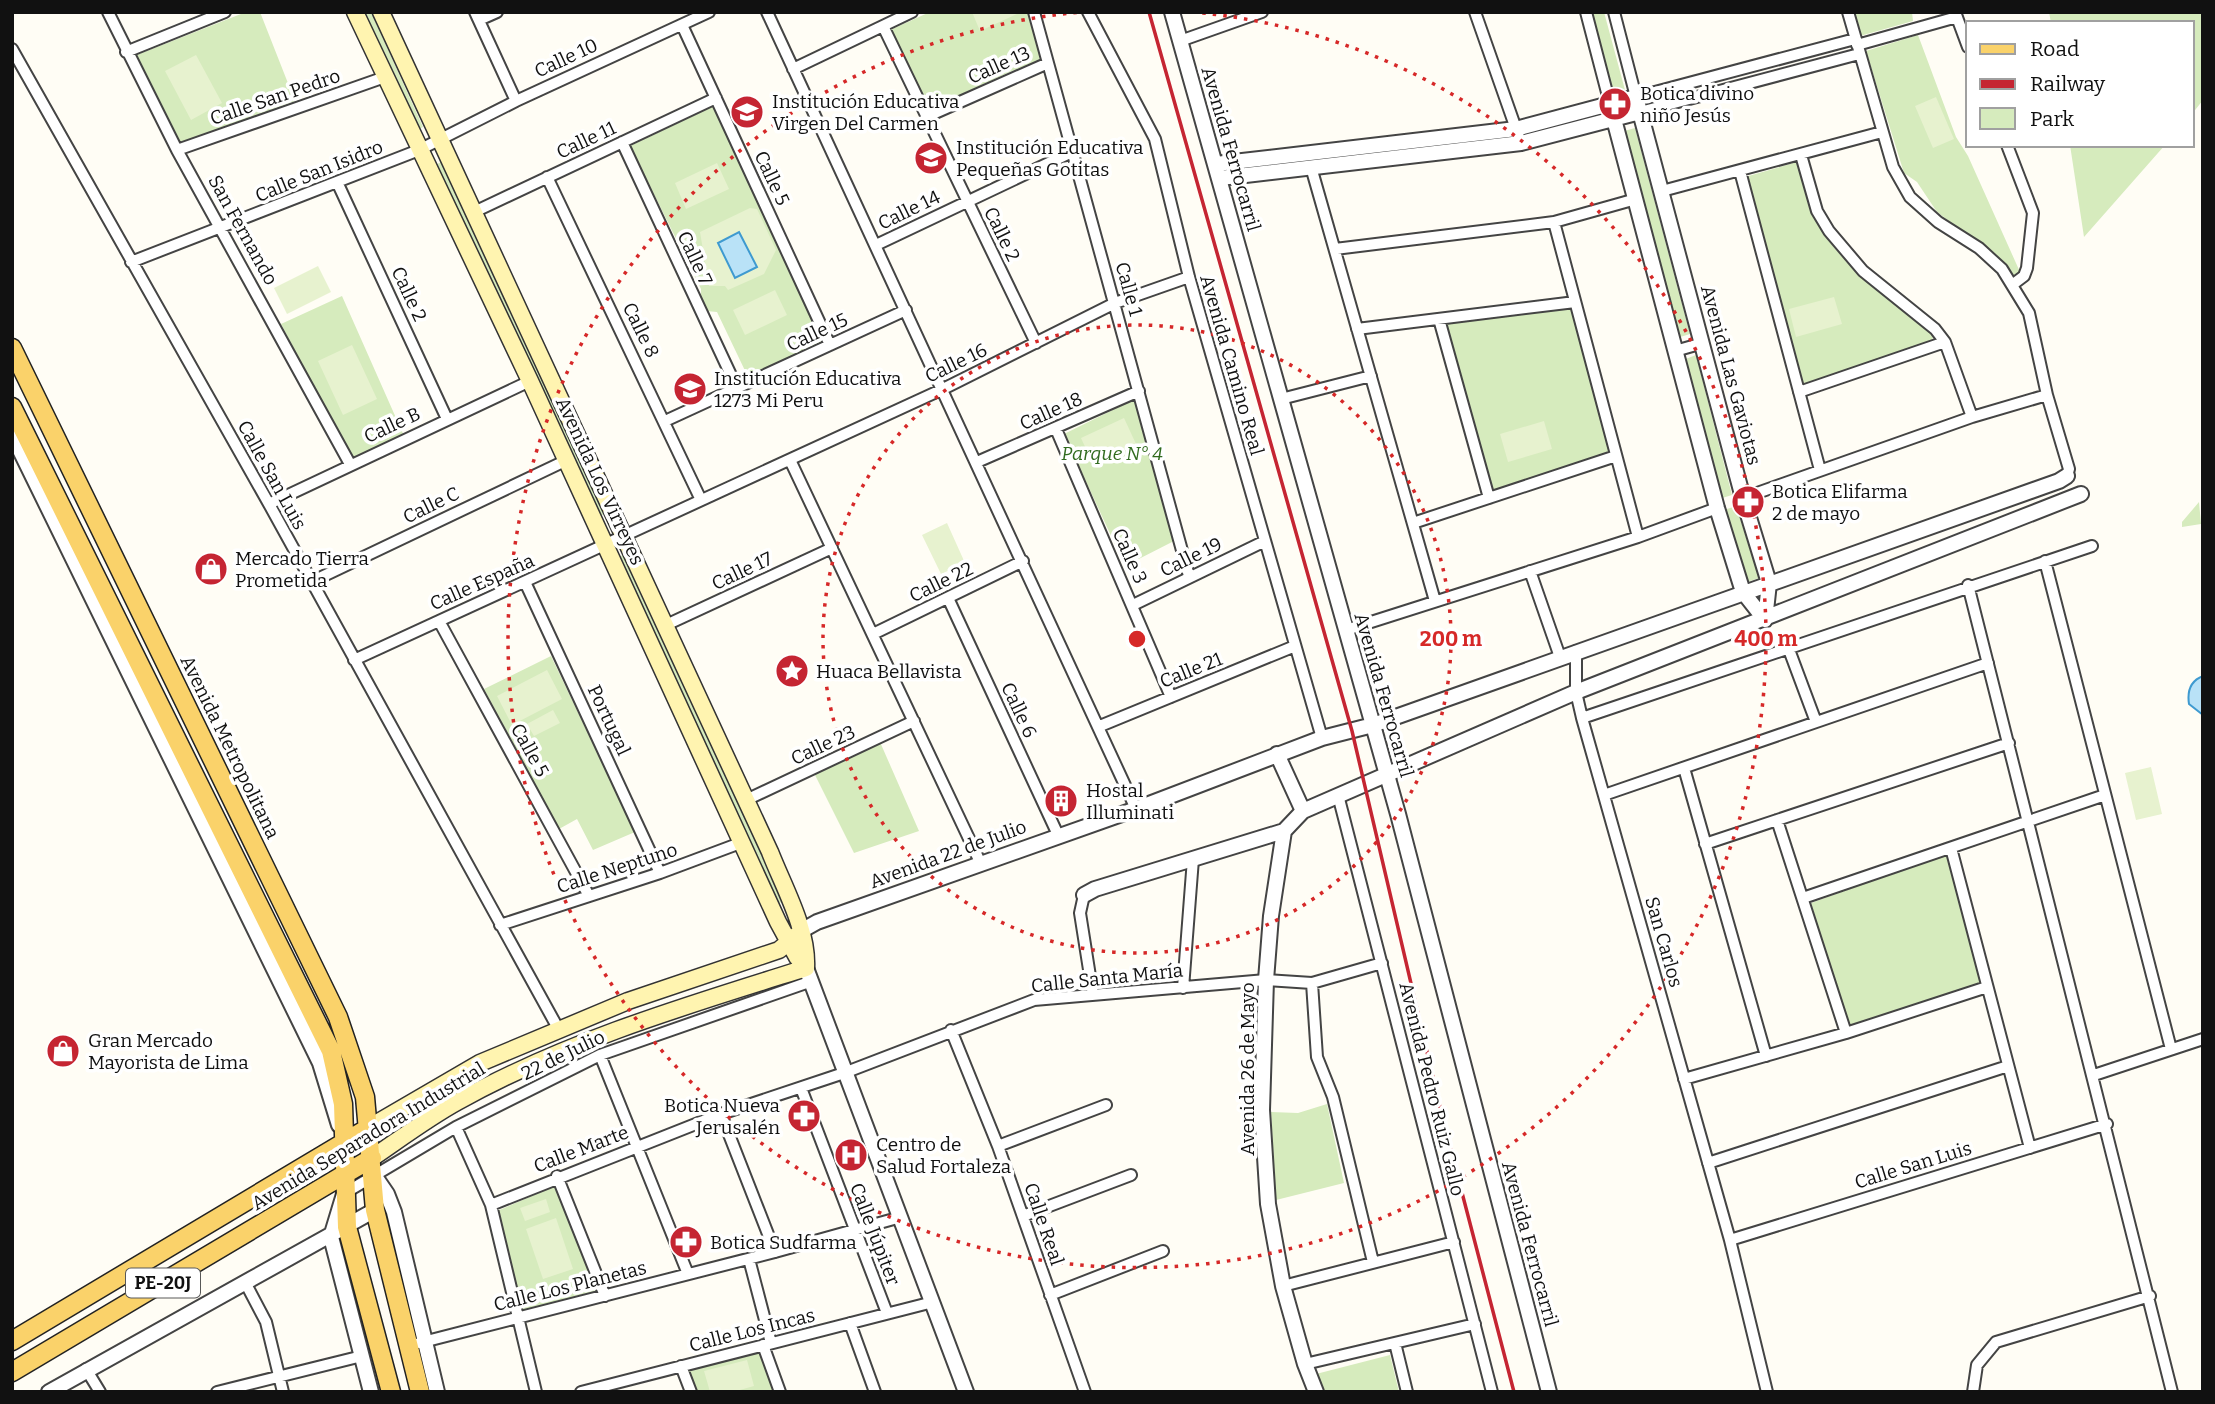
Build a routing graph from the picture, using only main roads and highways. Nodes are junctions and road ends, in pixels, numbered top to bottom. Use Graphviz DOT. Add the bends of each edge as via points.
graph roads {
  1 [pos="355,12"];
  2 [pos="381,12"];
  3 [pos="12,348"];
  4 [pos="12,407"];
  5 [pos="795,937"];
  6 [pos="809,974"];
  7 [pos="370,1127"];
  8 [pos="344,1146"];
  9 [pos="373,1167"];
  10 [pos="344,1184"];
  11 [pos="12,1341"];
  12 [pos="12,1372"];
  13 [pos="391,1392"];
  14 [pos="420,1392"];
  1 -- 5 [label="main road, Avenida Los Virreyes" via="743,842"];
  2 -- 5 [label="main road, Avenida Los Virreyes" via="746,800"];
  3 -- 7 [label="main road, Avenida Metropolitana" via="338,1017 357,1067"];
  4 -- 8 [label="main road" via="331,1051 343,1104"];
  5 -- 6 [label="main road, Avenida Los Virreyes"];
  5 -- 7 [label="main road, Avenida Separadora Industrial / PE-20J" via="779,950 628,1001 451,1078"];
  6 -- 9 [label="main road, Avenida Separadora Industrial / PE-20J" via="629,1025 557,1055 455,1103"];
  7 -- 8 [label="main road, Avenida Separadora Industrial / PE-20J"];
  7 -- 9 [label="main road, Avenida Metropolitana"];
  8 -- 10 [label="main road"];
  8 -- 11 [label="main road, Avenida Separadora Industrial / PE-20J"];
  9 -- 10 [label="main road, Avenida Separadora Industrial / PE-20J"];
  9 -- 14 [label="main road, Avenida Metropolitana" via="375,1210 417,1343"];
  10 -- 12 [label="main road, Avenida Separadora Industrial / PE-20J"];
  10 -- 13 [label="main road" via="347,1227"];
}
